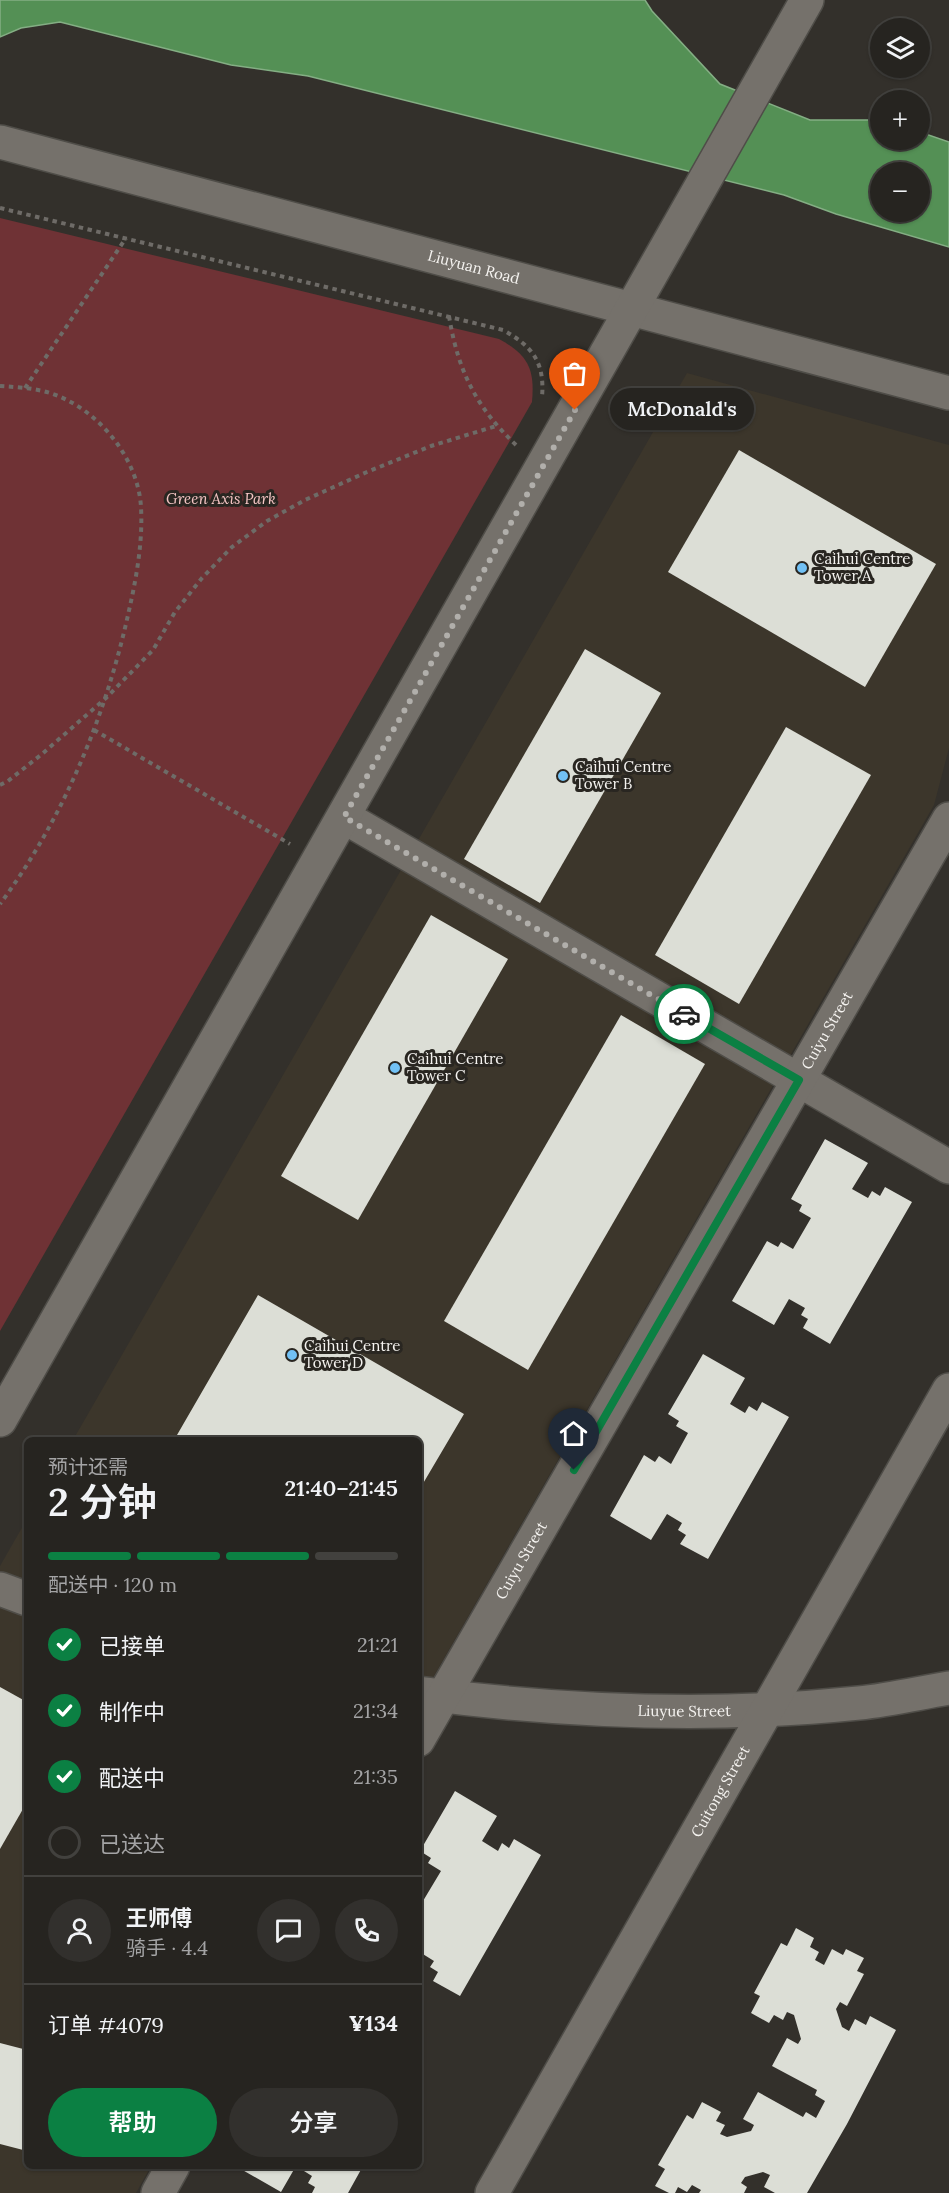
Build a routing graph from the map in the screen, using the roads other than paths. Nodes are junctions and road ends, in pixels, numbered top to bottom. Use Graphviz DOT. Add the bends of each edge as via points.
graph roads {
  1 [pos="807,0"];
  2 [pos="0,142"];
  3 [pos="633,308"];
  4 [pos="949,393"];
  5 [pos="344,817"];
  6 [pos="949,819"];
  7 [pos="799,1080"];
  8 [pos="949,1167"];
  9 [pos="949,1390"];
  10 [pos="0,1420"];
  11 [pos="0,1589"];
  12 [pos="24,1598"];
  13 [pos="949,1688"];
  14 [pos="431,1695"];
  15 [pos="767,1709"];
  16 [pos="422,1726"];
  17 [pos="171,2169"];
  18 [pos="158,2193"];
  19 [pos="492,2193"];
  1 -- 3 [label="street"];
  2 -- 3 [label="street, Liuyuan Road"];
  3 -- 4 [label="street, Liuyuan Road"];
  3 -- 5 [label="street"];
  5 -- 7 [label="street"];
  5 -- 10 [label="street"];
  6 -- 7 [label="street, Cuiyu Street"];
  7 -- 8 [label="street"];
  7 -- 14 [label="street, Cuiyu Street"];
  9 -- 15 [label="street, Cuitong Street"];
  11 -- 12 [label="street"];
  13 -- 15 [label="street, Liuyue Street" via="861,1703"];
  14 -- 15 [label="street, Liuyue Street" via="575,1708"];
  14 -- 16 [label="street, Cuiyu Street"];
  15 -- 19 [label="street, Cuitong Street"];
  17 -- 18 [label="street"];
}
